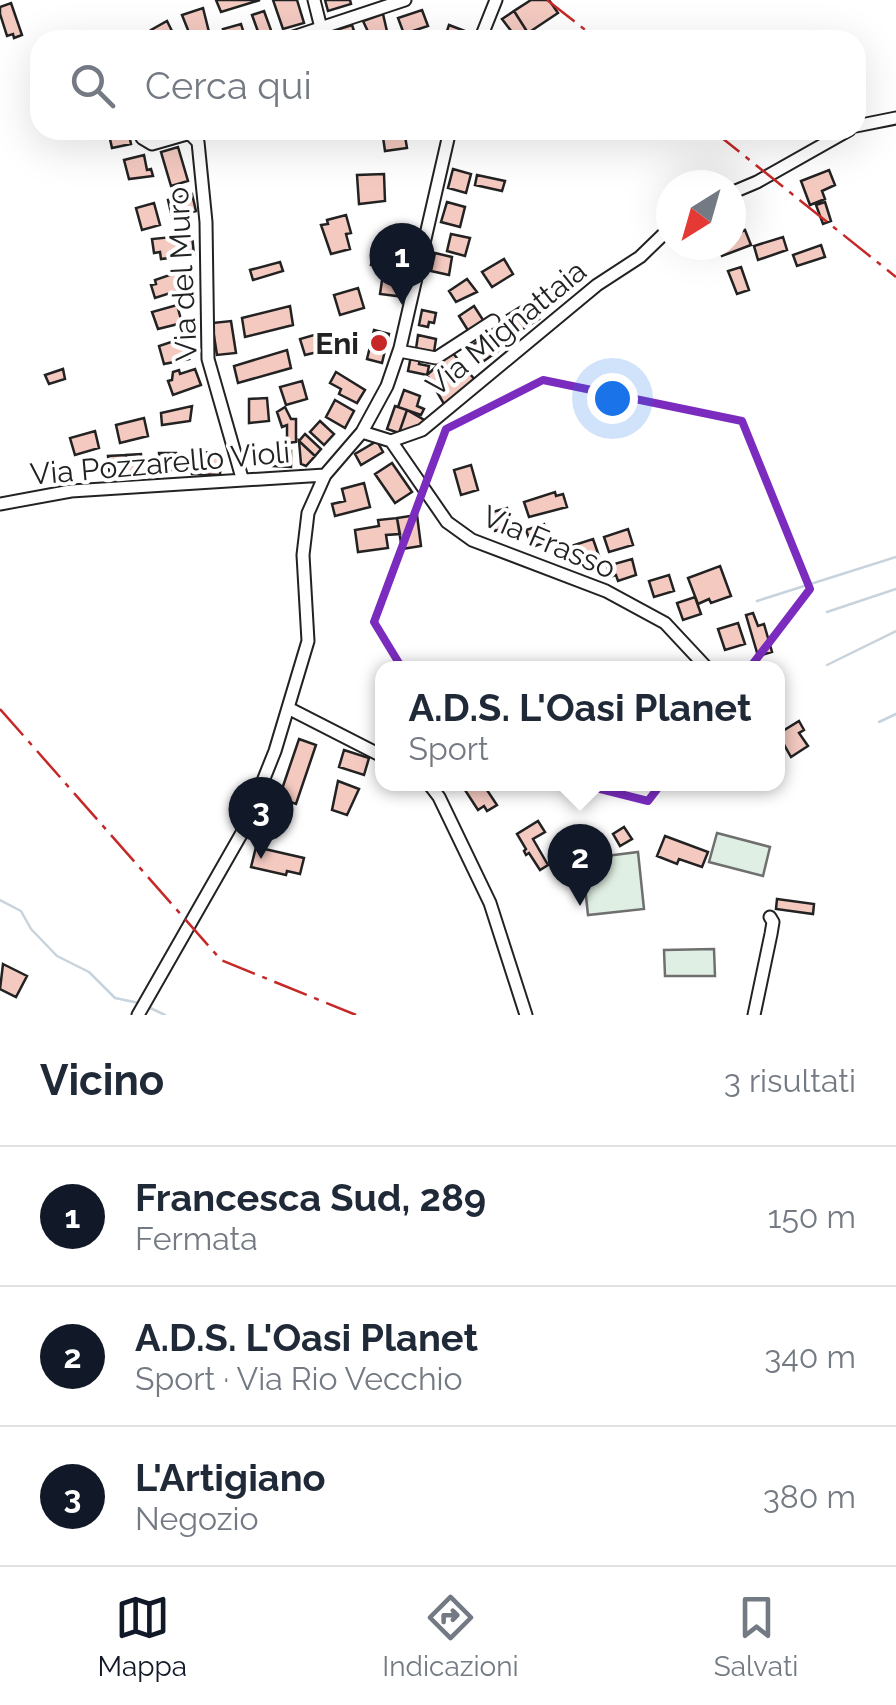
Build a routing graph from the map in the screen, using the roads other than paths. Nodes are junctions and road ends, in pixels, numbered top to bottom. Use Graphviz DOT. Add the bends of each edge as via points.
graph roads {
  1 [pos="314,0"];
  2 [pos="404,0"];
  3 [pos="496,0"];
  4 [pos="322,30"];
  5 [pos="333,30"];
  6 [pos="484,30"];
  7 [pos="896,118"];
  8 [pos="866,124"];
  9 [pos="196,140"];
  10 [pos="448,140"];
  11 [pos="832,140"];
  12 [pos="746,187"];
  13 [pos="656,241"];
  14 [pos="493,321"];
  15 [pos="399,351"];
  16 [pos="362,432"];
  17 [pos="392,441"];
  18 [pos="325,476"];
  19 [pos="242,478"];
  20 [pos="0,504"];
  21 [pos="700,661"];
  22 [pos="290,709"];
  23 [pos="375,752"];
  24 [pos="435,791"];
  25 [pos="770,917"];
  26 [pos="140,1012"];
  27 [pos="526,1015"];
  28 [pos="754,1015"];
  1 -- 4 [label="street"];
  2 -- 5 [label="street"];
  3 -- 6 [label="street"];
  7 -- 8 [label="street"];
  9 -- 19 [label="street, Via del Muro" via="206,222 208,359"];
  10 -- 15 [label="street"];
  11 -- 12 [label="street"];
  13 -- 17 [label="street, Via Mignattaia" via="422,430"];
  14 -- 15 [label="street" via="436,358"];
  15 -- 16 [label="street"];
  16 -- 17 [label="street"];
  16 -- 18 [label="street"];
  17 -- 21 [label="street, Via Frasso" via="447,522 472,540 606,591 665,623"];
  18 -- 19 [label="street, Via Pozzarello Violi"];
  18 -- 22 [label="street" via="305,530 308,641"];
  19 -- 20 [label="street, Via Pozzarello Violi" via="71,490"];
  22 -- 23 [label="street"];
  22 -- 26 [label="street" via="243,831"];
  24 -- 27 [label="street" via="490,902"];
  25 -- 28 [label="street"];
}
